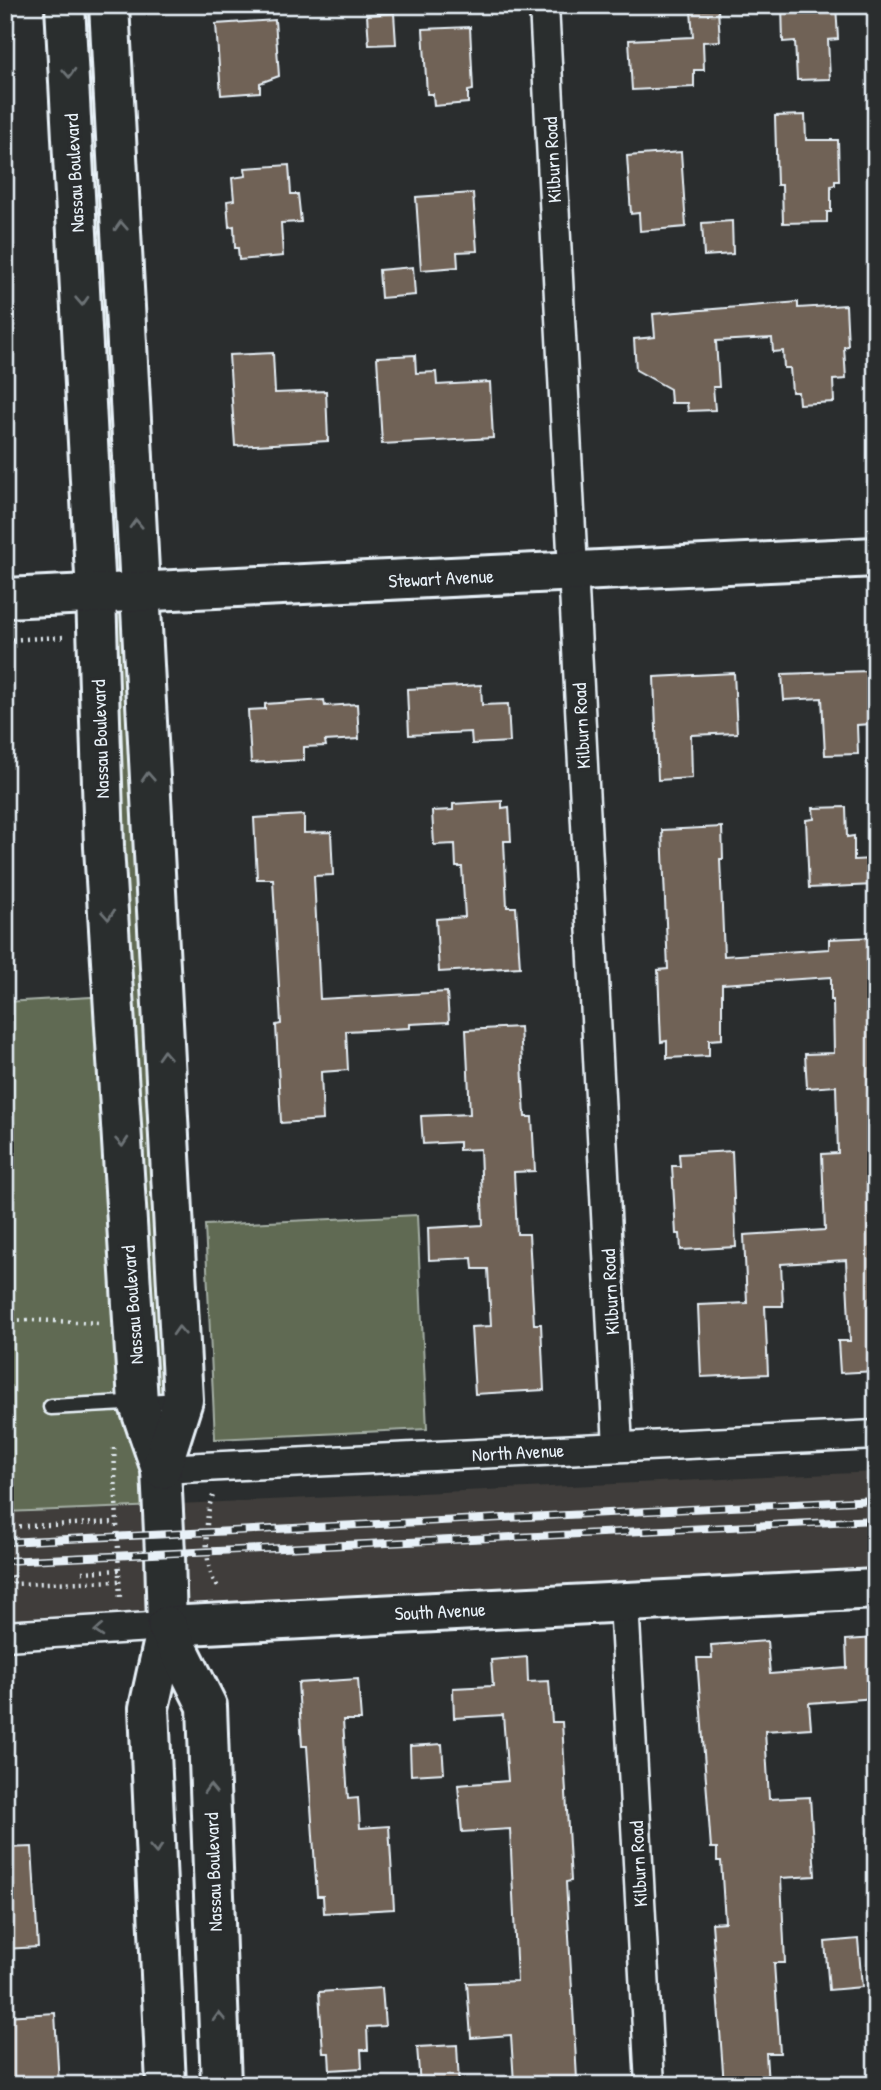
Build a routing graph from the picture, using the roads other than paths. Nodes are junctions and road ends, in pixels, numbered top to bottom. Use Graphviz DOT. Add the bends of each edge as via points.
graph roads {
  1 [pos="65,5"];
  2 [pos="109,5"];
  3 [pos="544,5"];
  4 [pos="876,557"];
  5 [pos="573,571"];
  6 [pos="139,592"];
  7 [pos="96,594"];
  8 [pos="5,598"];
  9 [pos="183,1400"];
  10 [pos="138,1402"];
  11 [pos="51,1407"];
  12 [pos="876,1435"];
  13 [pos="618,1447"];
  14 [pos="161,1469"];
  15 [pos="876,1589"];
  16 [pos="624,1602"];
  17 [pos="167,1626"];
  18 [pos="5,1636"];
  19 [pos="166,2085"];
  20 [pos="221,2085"];
  21 [pos="650,2085"];
  1 -- 7 [label="main road, Nassau Boulevard, one-way"];
  6 -- 2 [label="main road, Nassau Boulevard, one-way"];
  3 -- 5 [label="street, Kilburn Road"];
  4 -- 5 [label="main road, Stewart Avenue"];
  5 -- 6 [label="main road, Stewart Avenue"];
  5 -- 13 [label="street, Kilburn Road"];
  6 -- 7 [label="main road, Stewart Avenue"];
  9 -- 6 [label="main road, Nassau Boulevard, one-way"];
  7 -- 8 [label="main road, Stewart Avenue"];
  7 -- 10 [label="main road, Nassau Boulevard, one-way" via="104,847"];
  9 -- 10 [label="lane"];
  9 -- 14 [label="main road, Nassau Boulevard"];
  10 -- 11 [label="lane"];
  10 -- 14 [label="main road, Nassau Boulevard"];
  12 -- 13 [label="street, North Avenue"];
  13 -- 14 [label="street, North Avenue"];
  14 -- 17 [label="main road, Nassau Boulevard"];
  15 -- 16 [label="main road, South Avenue"];
  16 -- 17 [label="main road, South Avenue"];
  16 -- 21 [label="street, Kilburn Road"];
  17 -- 18 [label="street, South Avenue, one-way"];
  17 -- 19 [label="main road, Nassau Boulevard, one-way" via="149,1708"];
  20 -- 17 [label="main road, Nassau Boulevard, one-way" via="207,1706"];
}
